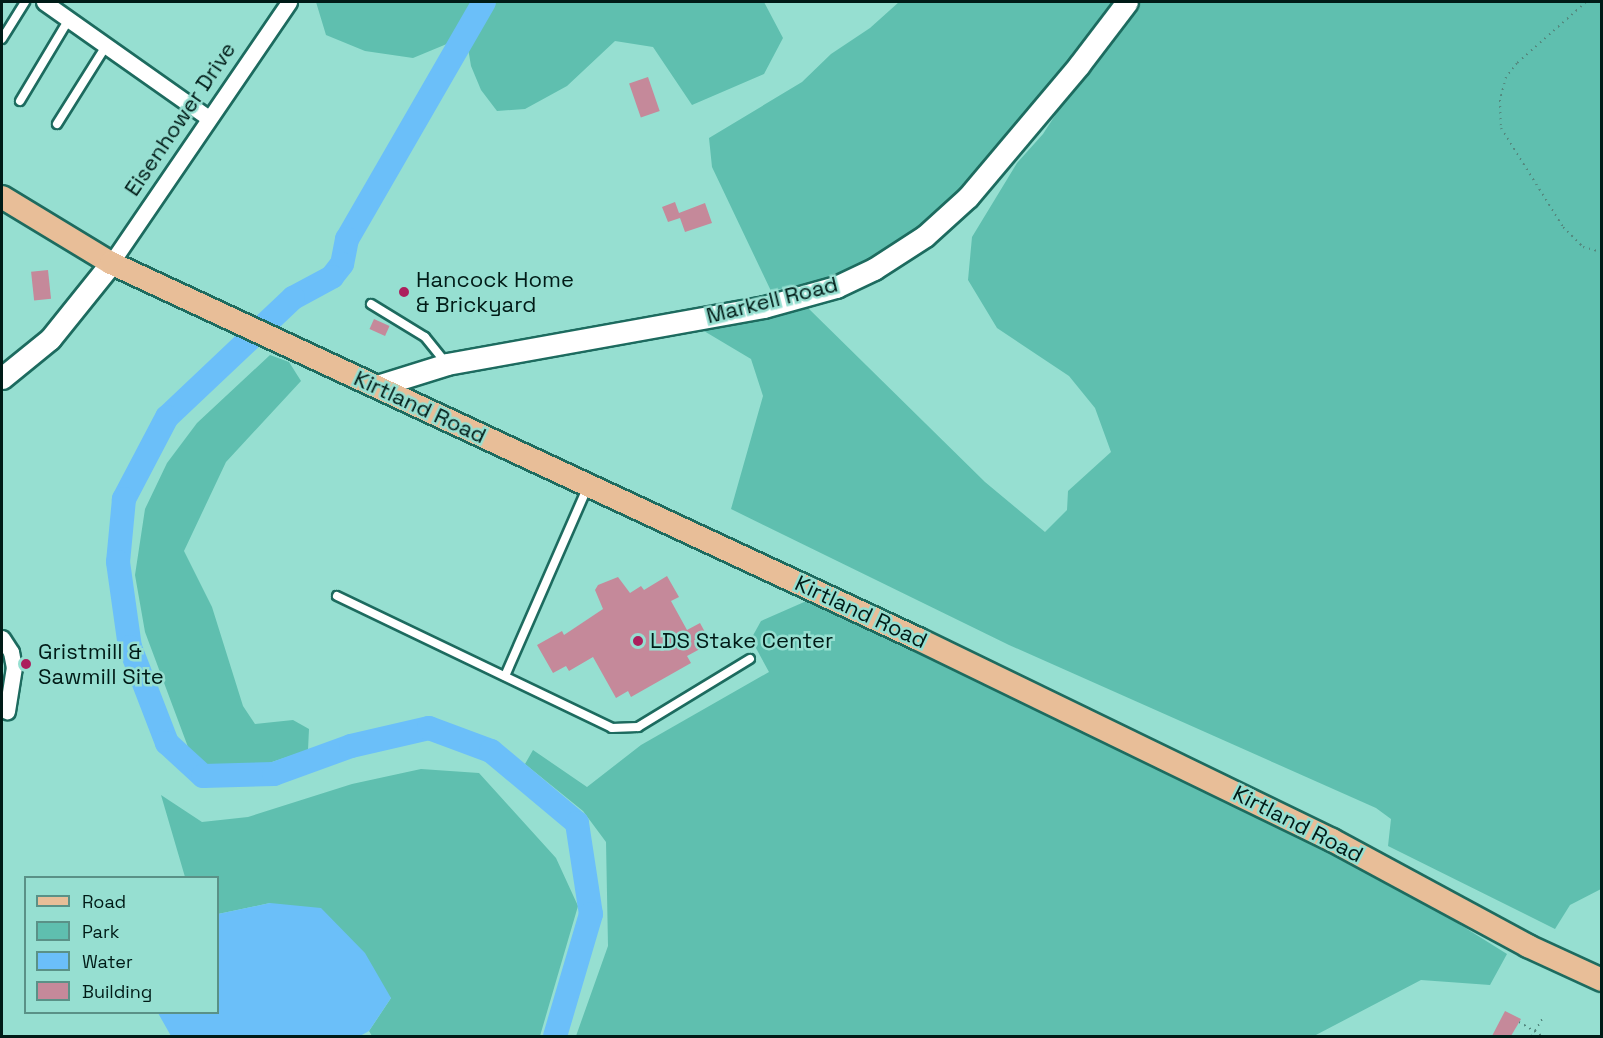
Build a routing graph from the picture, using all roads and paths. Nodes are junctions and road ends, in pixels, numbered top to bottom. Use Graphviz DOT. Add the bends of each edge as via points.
graph roads {
  1 [pos="25,2"];
  2 [pos="44,2"];
  3 [pos="289,2"];
  4 [pos="1127,2"];
  5 [pos="1586,2"];
  6 [pos="69,19"];
  7 [pos="2,39"];
  8 [pos="106,46"];
  9 [pos="20,101"];
  10 [pos="207,117"];
  11 [pos="57,124"];
  12 [pos="2,196"];
  13 [pos="1602,252"];
  14 [pos="111,262"];
  15 [pos="370,304"];
  16 [pos="447,364"];
  17 [pos="2,378"];
  18 [pos="377,386"];
  19 [pos="588,486"];
  20 [pos="337,596"];
  21 [pos="2,638"];
  22 [pos="750,659"];
  23 [pos="505,676"];
  24 [pos="7,711"];
  25 [pos="1602,980"];
  26 [pos="1544,1016"];
  27 [pos="1519,1022"];
  28 [pos="1535,1030"];
  29 [pos="1532,1036"];
  30 [pos="1542,1036"];
  1 -- 7 [label="lane"];
  2 -- 6 [label="street"];
  3 -- 10 [label="street, Eisenhower Drive"];
  4 -- 16 [label="street, Markell Road" via="968,197 925,236 874,268 836,286 764,307"];
  5 -- 13 [label="path" via="1516,63 1506,77 1500,100 1501,128 1563,226 1583,247"];
  6 -- 8 [label="street"];
  6 -- 9 [label="lane"];
  8 -- 10 [label="street"];
  8 -- 11 [label="lane"];
  10 -- 14 [label="street, Eisenhower Drive"];
  12 -- 14 [label="main road, Kirtland Road"];
  14 -- 17 [label="street" via="50,339"];
  14 -- 18 [label="main road, Kirtland Road"];
  15 -- 16 [label="lane" via="425,337"];
  16 -- 18 [label="street, Markell Road"];
  18 -- 19 [label="main road, Kirtland Road"];
  19 -- 23 [label="lane"];
  19 -- 25 [label="main road, Kirtland Road" via="918,639 1322,835 1528,946"];
  20 -- 23 [label="lane"];
  21 -- 24 [label="street" via="14,667"];
  22 -- 23 [label="lane" via="638,727 625,729 612,728"];
  26 -- 28 [label="path"];
  27 -- 28 [label="path"];
  28 -- 29 [label="path"];
  28 -- 30 [label="path"];
}
